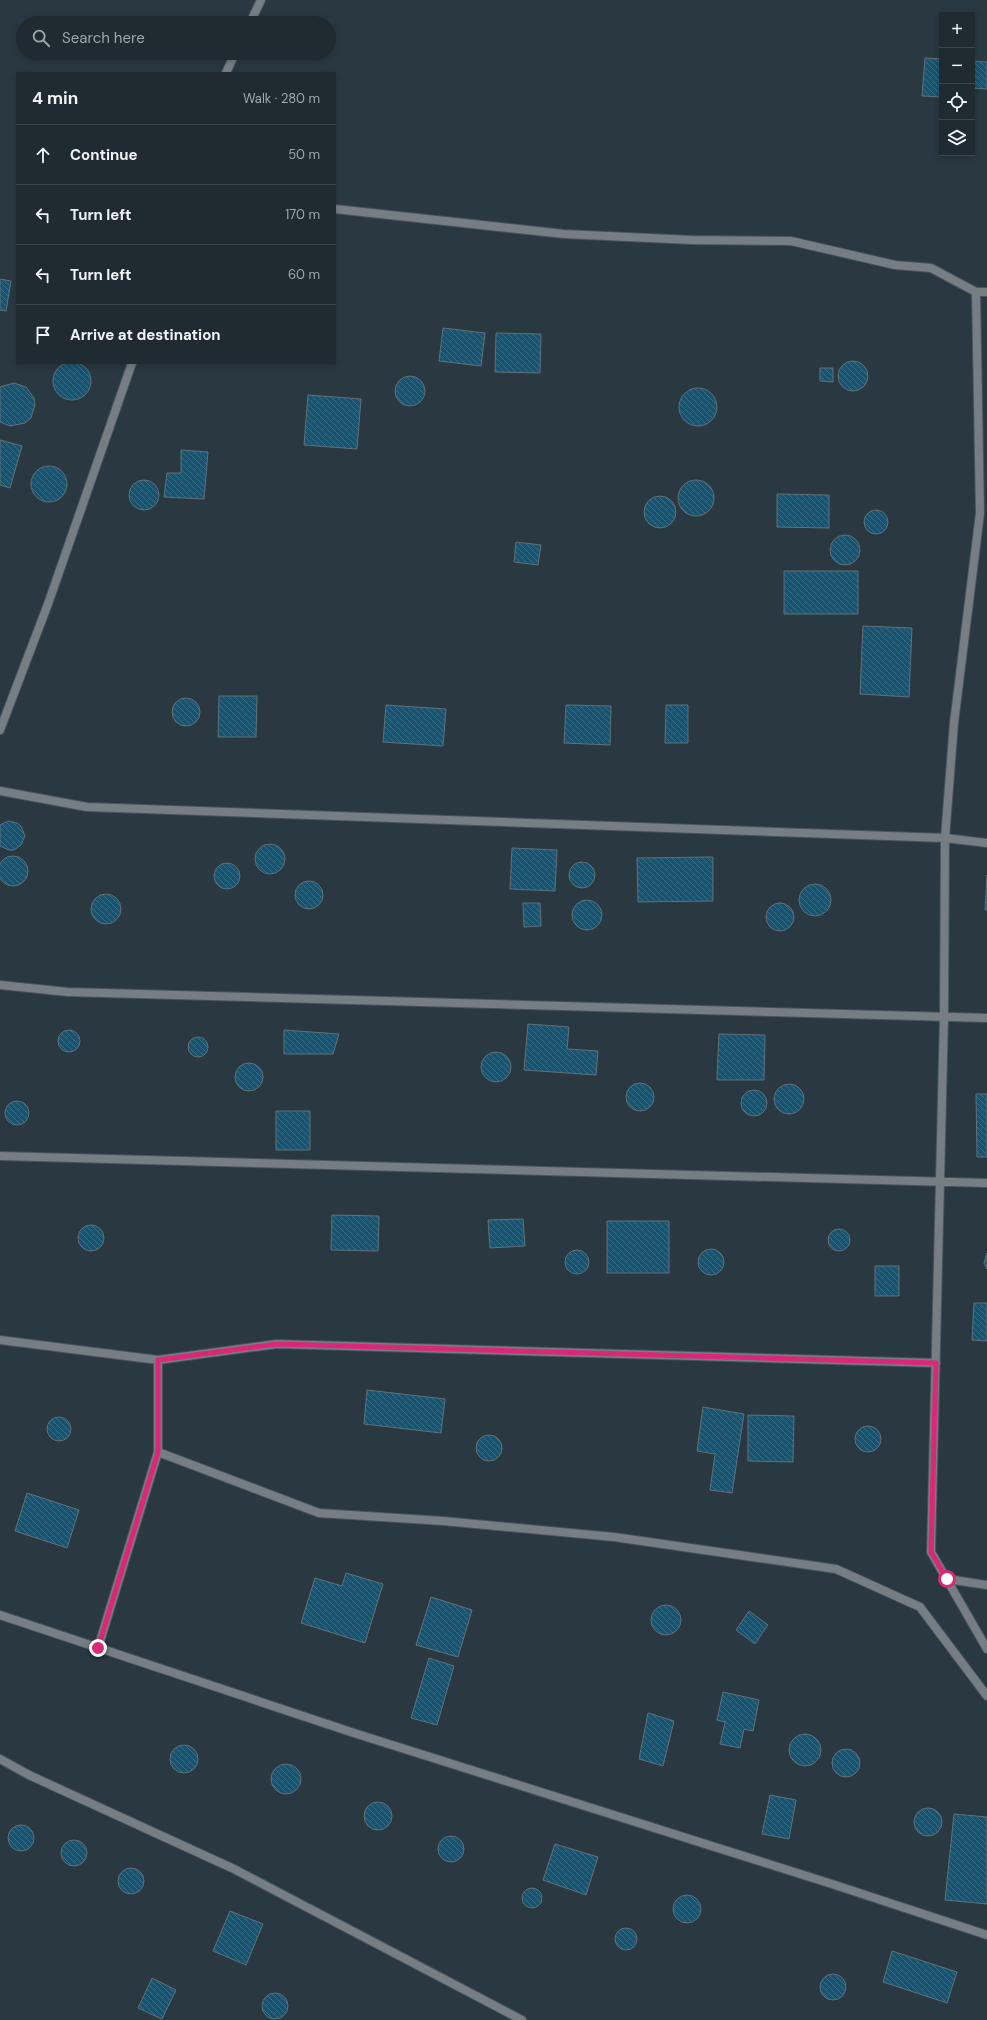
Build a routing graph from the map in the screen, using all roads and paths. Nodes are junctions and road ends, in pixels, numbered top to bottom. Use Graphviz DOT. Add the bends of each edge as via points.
graph roads {
  1 [pos="261,0"];
  2 [pos="253,16"];
  3 [pos="232,60"];
  4 [pos="226,72"];
  5 [pos="336,209"];
  6 [pos="976,292"];
  7 [pos="987,292"];
  8 [pos="132,364"];
  9 [pos="0,730"];
  10 [pos="0,791"];
  11 [pos="945,838"];
  12 [pos="987,843"];
  13 [pos="0,985"];
  14 [pos="944,1016"];
  15 [pos="987,1018"];
  16 [pos="0,1156"];
  17 [pos="941,1182"];
  18 [pos="987,1183"];
  19 [pos="0,1340"];
  20 [pos="158,1360"];
  21 [pos="936,1363"];
  22 [pos="158,1452"];
  23 [pos="947,1579"];
  24 [pos="987,1585"];
  25 [pos="0,1615"];
  26 [pos="98,1648"];
  27 [pos="987,1649"];
  28 [pos="987,1696"];
  29 [pos="0,1758"];
  30 [pos="987,1935"];
  31 [pos="522,2020"];
  1 -- 2 [label="street"];
  3 -- 4 [label="street"];
  5 -- 6 [label="street" via="564,234 692,240 791,241 895,265 931,268"];
  6 -- 7 [label="street"];
  6 -- 11 [label="street" via="980,513 954,723"];
  8 -- 9 [label="street" via="48,604"];
  10 -- 11 [label="street" via="87,806"];
  11 -- 12 [label="street"];
  11 -- 14 [label="street"];
  13 -- 14 [label="street" via="68,992"];
  14 -- 15 [label="street"];
  14 -- 17 [label="street"];
  16 -- 17 [label="street"];
  17 -- 18 [label="street"];
  17 -- 21 [label="street"];
  19 -- 20 [label="street"];
  20 -- 21 [label="street" via="277,1344"];
  20 -- 22 [label="street"];
  21 -- 23 [label="street" via="931,1552"];
  22 -- 26 [label="street"];
  22 -- 28 [label="street" via="319,1513 443,1521 614,1537 836,1569 920,1608"];
  23 -- 24 [label="street"];
  23 -- 27 [label="street"];
  25 -- 26 [label="street"];
  26 -- 30 [label="street" via="354,1733"];
  29 -- 31 [label="street" via="29,1775 234,1869"];
}
